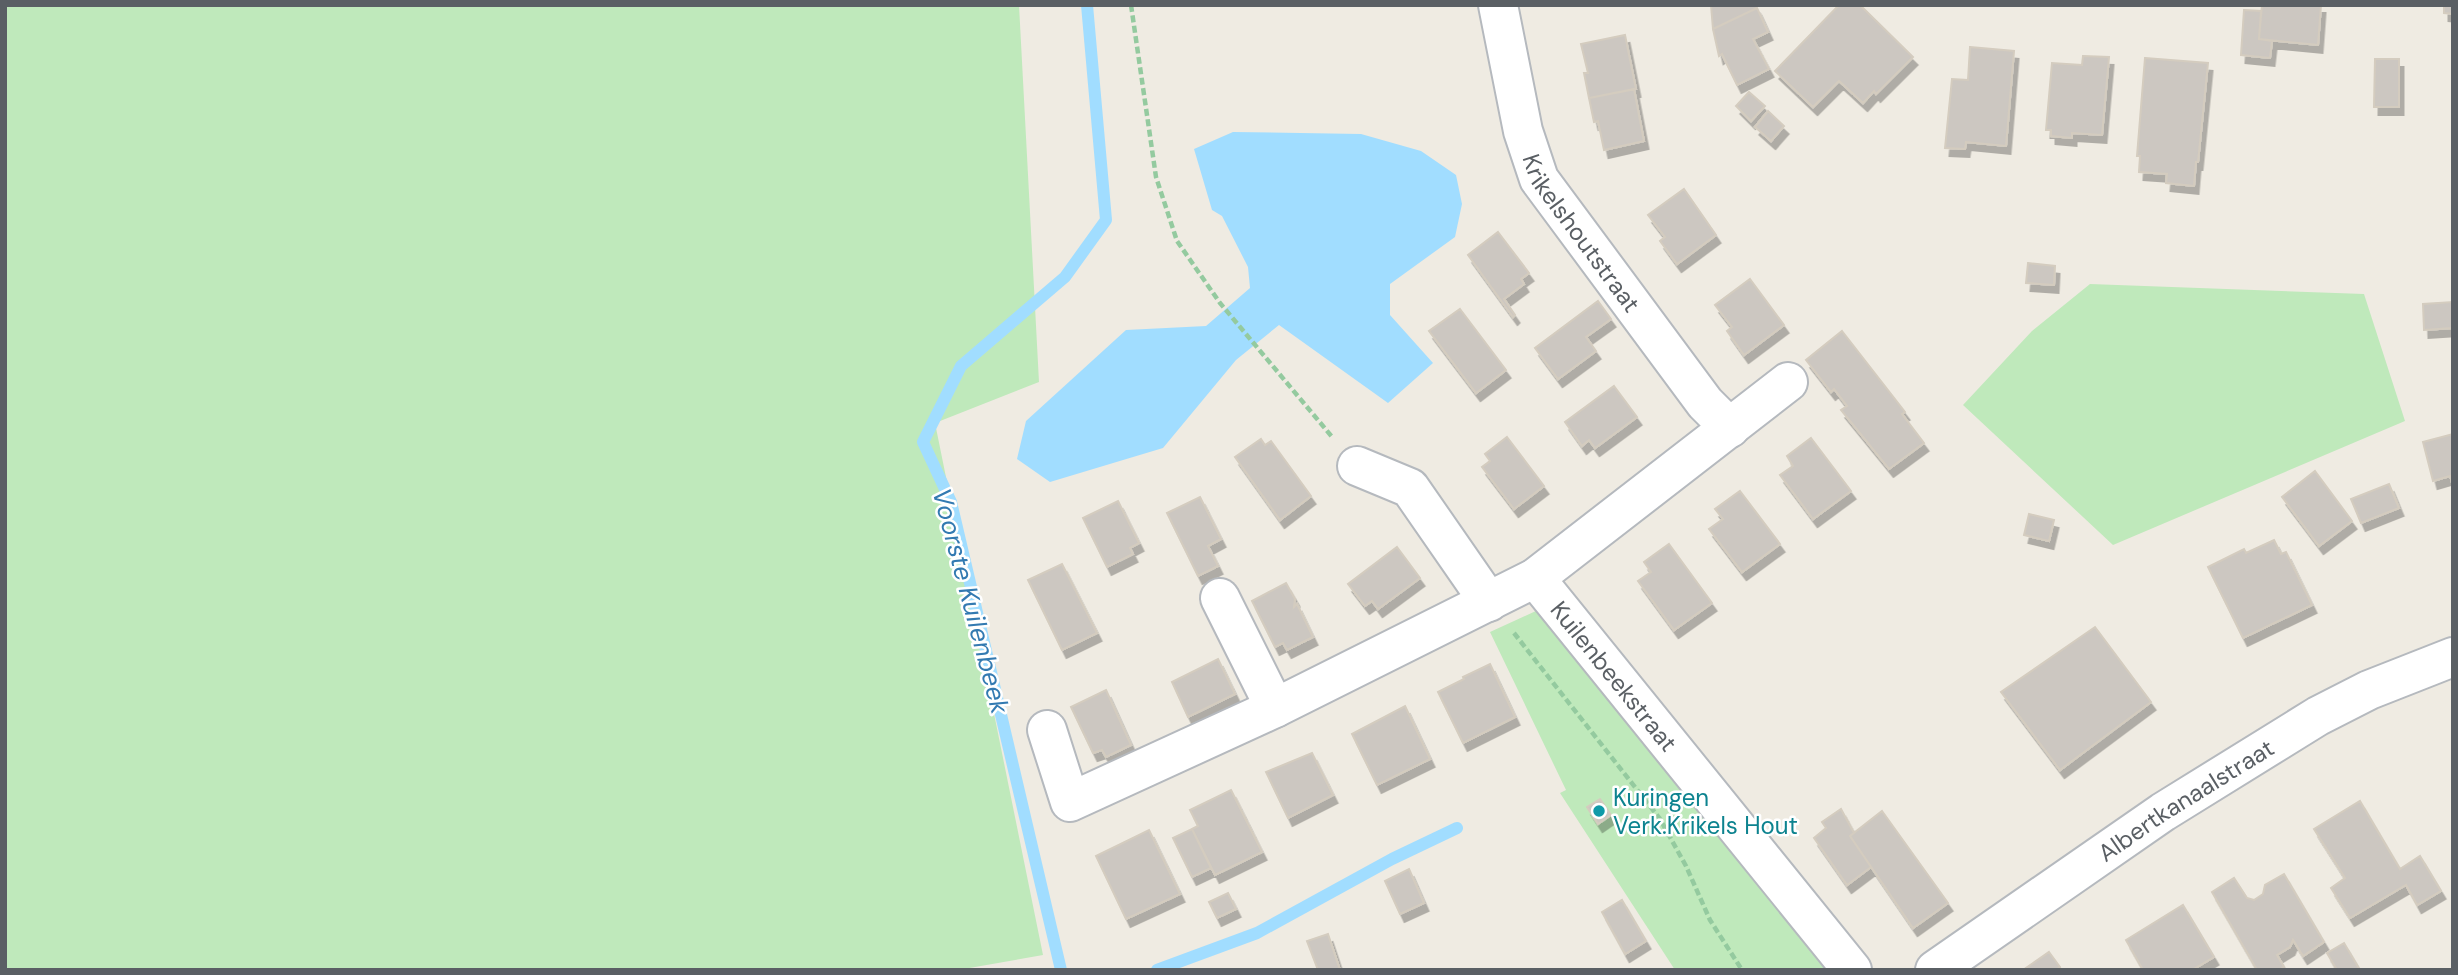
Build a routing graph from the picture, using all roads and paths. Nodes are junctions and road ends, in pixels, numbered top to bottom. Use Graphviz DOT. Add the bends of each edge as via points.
graph roads {
  1 [pos="1131,5"];
  2 [pos="1498,5"];
  3 [pos="1788,382"];
  4 [pos="1730,428"];
  5 [pos="1357,466"];
  6 [pos="1535,578"];
  7 [pos="1220,598"];
  8 [pos="1489,602"];
  9 [pos="2453,657"];
  10 [pos="1275,708"];
  11 [pos="1047,730"];
  12 [pos="1742,970"];
  13 [pos="1852,970"];
  14 [pos="1935,970"];
  1 -- 5 [label="path" via="1156,177 1177,241 1220,303"];
  2 -- 4 [label="street, Krikelshoutstraat" via="1523,131 1539,179 1705,403"];
  3 -- 4 [label="street, Kuilenbeekstraat"];
  4 -- 6 [label="street, Kuilenbeekstraat"];
  5 -- 8 [label="street" via="1410,488"];
  6 -- 8 [label="street, Kuilenbeekstraat"];
  6 -- 13 [label="street, Kuilenbeekstraat"];
  7 -- 10 [label="street"];
  8 -- 10 [label="street, Kuilenbeekstraat"];
  8 -- 12 [label="path" via="1660,820 1710,920"];
  9 -- 14 [label="street, Albertkanaalstraat" via="2318,716 2163,812"];
  10 -- 11 [label="street, Kuilenbeekstraat" via="1070,802"];
}
